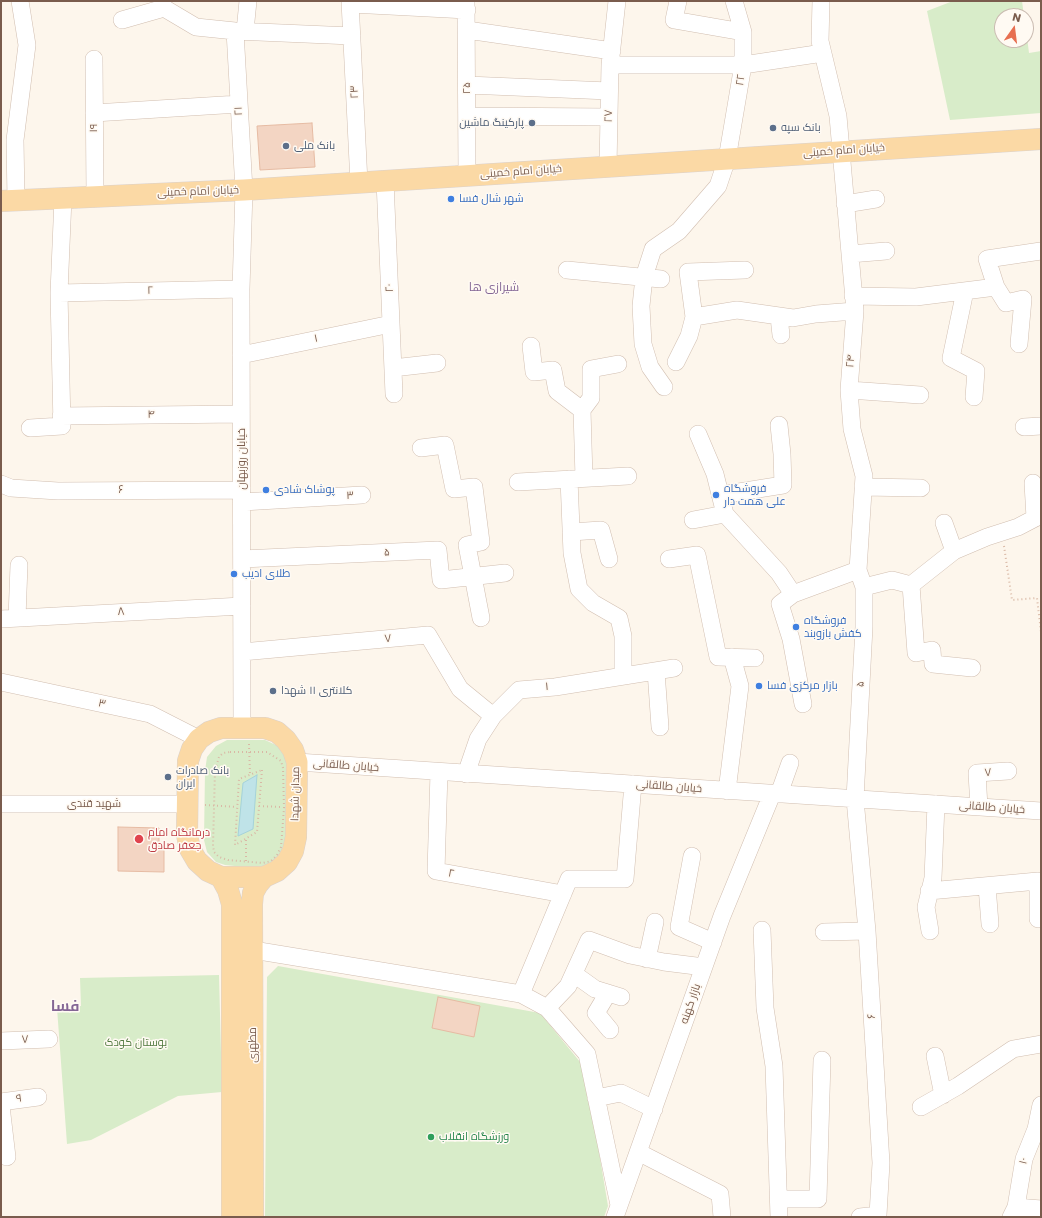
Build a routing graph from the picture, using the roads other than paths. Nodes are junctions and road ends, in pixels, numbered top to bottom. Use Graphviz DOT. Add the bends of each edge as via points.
graph roads {
  1 [pos="20,1"];
  2 [pos="248,1"];
  3 [pos="617,1"];
  4 [pos="678,1"];
  5 [pos="734,1"];
  6 [pos="821,1"];
  7 [pos="350,2"];
  8 [pos="163,5"];
  9 [pos="466,5"];
  10 [pos="122,20"];
  11 [pos="467,30"];
  12 [pos="240,31"];
  13 [pos="743,32"];
  14 [pos="352,36"];
  15 [pos="823,53"];
  16 [pos="611,58"];
  17 [pos="94,59"];
  18 [pos="743,65"];
  19 [pos="467,85"];
  20 [pos="610,91"];
  21 [pos="239,104"];
  22 [pos="94,113"];
  23 [pos="466,116"];
  24 [pos="609,117"];
  25 [pos="1041,138"];
  26 [pos="840,152"];
  27 [pos="727,159"];
  28 [pos="608,167"];
  29 [pos="466,176"];
  30 [pos="385,181"];
  31 [pos="359,182"];
  32 [pos="244,190"];
  33 [pos="95,196"];
  34 [pos="63,198"];
  35 [pos="876,199"];
  36 [pos="8,200"];
  37 [pos="845,204"];
  38 [pos="886,251"];
  39 [pos="1041,251"];
  40 [pos="850,254"];
  41 [pos="567,270"];
  42 [pos="745,270"];
  43 [pos="644,277"];
  44 [pos="661,279"];
  45 [pos="996,287"];
  46 [pos="241,289"];
  47 [pos="965,291"];
  48 [pos="59,293"];
  49 [pos="854,304"];
  50 [pos="694,317"];
  51 [pos="779,317"];
  52 [pos="391,324"];
  53 [pos="781,335"];
  54 [pos="1019,344"];
  55 [pos="531,346"];
  56 [pos="241,355"];
  57 [pos="676,362"];
  58 [pos="437,363"];
  59 [pos="618,364"];
  60 [pos="393,368"];
  61 [pos="664,387"];
  62 [pos="849,390"];
  63 [pos="394,394"];
  64 [pos="920,395"];
  65 [pos="974,397"];
  66 [pos="582,410"];
  67 [pos="241,414"];
  68 [pos="61,416"];
  69 [pos="778,425"];
  70 [pos="1041,426"];
  71 [pos="1024,427"];
  72 [pos="30,428"];
  73 [pos="698,434"];
  74 [pos="421,448"];
  75 [pos="628,476"];
  76 [pos="577,479"];
  77 [pos="518,482"];
  78 [pos="1033,483"];
  79 [pos="1,484"];
  80 [pos="863,487"];
  81 [pos="921,488"];
  82 [pos="362,495"];
  83 [pos="720,495"];
  84 [pos="242,496"];
  85 [pos="725,514"];
  86 [pos="1038,516"];
  87 [pos="693,520"];
  88 [pos="944,523"];
  89 [pos="571,532"];
  90 [pos="954,551"];
  91 [pos="242,559"];
  92 [pos="669,559"];
  93 [pos="609,560"];
  94 [pos="19,565"];
  95 [pos="858,570"];
  96 [pos="506,573"];
  97 [pos="472,577"];
  98 [pos="910,585"];
  99 [pos="864,587"];
  100 [pos="793,594"];
  101 [pos="242,606"];
  102 [pos="9,618"];
  103 [pos="481,618"];
  104 [pos="242,652"];
  105 [pos="732,658"];
  106 [pos="755,658"];
  107 [pos="674,668"];
  108 [pos="972,668"];
  109 [pos="656,671"];
  110 [pos="623,676"];
  111 [pos="1,682"];
  112 [pos="803,704"];
  113 [pos="493,716"];
  114 [pos="660,727"];
  115 [pos="246,734"];
  116 [pos="199,739"];
  117 [pos="297,762"];
  118 [pos="790,763"];
  119 [pos="1008,771"];
  120 [pos="439,772"];
  121 [pos="466,774"];
  122 [pos="633,784"];
  123 [pos="727,791"];
  124 [pos="776,794"];
  125 [pos="855,799"];
  126 [pos="1,804"];
  127 [pos="187,804"];
  128 [pos="936,804"];
  129 [pos="979,807"];
  130 [pos="1041,811"];
  131 [pos="692,856"];
  132 [pos="221,877"];
  133 [pos="264,877"];
  134 [pos="987,886"];
  135 [pos="929,891"];
  136 [pos="563,894"];
  137 [pos="1038,920"];
  138 [pos="655,922"];
  139 [pos="990,924"];
  140 [pos="762,930"];
  141 [pos="867,931"];
  142 [pos="930,931"];
  143 [pos="824,932"];
  144 [pos="713,942"];
  145 [pos="253,950"];
  146 [pos="647,959"];
  147 [pos="704,967"];
  148 [pos="574,974"];
  149 [pos="521,994"];
  150 [pos="547,1008"];
  151 [pos="610,1030"];
  152 [pos="49,1039"];
  153 [pos="1,1041"];
  154 [pos="1041,1044"];
  155 [pos="935,1056"];
  156 [pos="822,1060"];
  157 [pos="943,1095"];
  158 [pos="38,1097"];
  159 [pos="596,1098"];
  160 [pos="1,1102"];
  161 [pos="1041,1105"];
  162 [pos="1,1106"];
  163 [pos="921,1107"];
  164 [pos="654,1108"];
  165 [pos="638,1152"];
  166 [pos="7,1157"];
  167 [pos="779,1199"];
  168 [pos="1041,1209"];
  169 [pos="617,1211"];
  170 [pos="1013,1212"];
  171 [pos="232,1217"];
  172 [pos="253,1217"];
  173 [pos="722,1217"];
  174 [pos="779,1217"];
  175 [pos="860,1217"];
  1 -- 36 [label="street" via="27,45"];
  2 -- 12 [label="street, ۲۱"];
  3 -- 16 [label="street, ۲۷"];
  4 -- 13 [label="street" via="674,20"];
  5 -- 13 [label="street, ۲۲"];
  6 -- 15 [label="street, ۲۴" via="820,41"];
  7 -- 9 [label="street"];
  7 -- 14 [label="street, ۲۳"];
  8 -- 10 [label="street"];
  8 -- 12 [label="street" via="196,27"];
  9 -- 11 [label="street, ۲۵"];
  11 -- 16 [label="street"];
  11 -- 19 [label="street, ۲۵"];
  12 -- 14 [label="street"];
  12 -- 21 [label="street, ۲۱"];
  13 -- 18 [label="street, ۲۲"];
  14 -- 31 [label="street, ۲۳"];
  15 -- 18 [label="street"];
  15 -- 26 [label="street, ۲۴" via="838,116"];
  16 -- 18 [label="street"];
  16 -- 20 [label="street, ۲۷"];
  17 -- 22 [label="street, ۱۹"];
  18 -- 27 [label="street, ۲۲"];
  19 -- 20 [label="street"];
  19 -- 23 [label="street, ۲۵"];
  20 -- 24 [label="street, ۲۷"];
  21 -- 22 [label="street"];
  21 -- 32 [label="street, ۲۱"];
  22 -- 33 [label="street, ۱۹"];
  23 -- 24 [label="street"];
  23 -- 29 [label="street, ۲۵"];
  24 -- 28 [label="street, ۲۷"];
  25 -- 26 [label="main road, خیابان امام خمینی"];
  26 -- 27 [label="main road, خیابان امام خمینی"];
  26 -- 37 [label="street, ۲۴"];
  27 -- 28 [label="main road, خیابان امام خمینی"];
  27 -- 43 [label="street, ۲۲" via="718,186 679,231 653,249"];
  28 -- 29 [label="main road, خیابان امام خمینی"];
  29 -- 30 [label="main road, خیابان امام خمینی"];
  30 -- 31 [label="main road, خیابان امام خمینی"];
  30 -- 52 [label="street, ۲۰"];
  31 -- 32 [label="main road, خیابان امام خمینی"];
  32 -- 33 [label="main road, خیابان امام خمینی"];
  32 -- 46 [label="street, خیابان روزبهان"];
  33 -- 34 [label="main road, خیابان امام خمینی"];
  34 -- 36 [label="main road, خیابان امام خمینی"];
  34 -- 48 [label="street"];
  35 -- 37 [label="street"];
  37 -- 40 [label="street, ۲۴"];
  38 -- 40 [label="street"];
  39 -- 45 [label="street" via="987,259"];
  40 -- 49 [label="street, ۲۴"];
  41 -- 43 [label="street"];
  42 -- 50 [label="street" via="688,272"];
  43 -- 44 [label="street"];
  43 -- 61 [label="street, ۲۲" via="641,306 643,344 650,368"];
  45 -- 47 [label="street"];
  45 -- 54 [label="street" via="1006,303 1023,299"];
  46 -- 48 [label="street, ۲"];
  46 -- 56 [label="street, خیابان روزبهان"];
  47 -- 49 [label="street"];
  47 -- 65 [label="street" via="950,358 976,371"];
  48 -- 68 [label="street"];
  49 -- 51 [label="street" via="793,318"];
  49 -- 62 [label="street, ۲۴"];
  50 -- 51 [label="street" via="737,310"];
  50 -- 57 [label="street" via="689,336"];
  51 -- 53 [label="street"];
  52 -- 56 [label="street, ۱"];
  52 -- 60 [label="street, ۲۰"];
  55 -- 66 [label="street" via="534,372 552,370 557,392"];
  56 -- 67 [label="street, خیابان روزبهان"];
  58 -- 60 [label="street"];
  59 -- 66 [label="street" via="591,369 591,398"];
  60 -- 63 [label="street, ۲۰"];
  62 -- 64 [label="street"];
  62 -- 80 [label="street, ۲۴" via="852,430 864,476"];
  66 -- 76 [label="street"];
  67 -- 68 [label="street, ۴"];
  67 -- 84 [label="street, خیابان روزبهان"];
  68 -- 72 [label="street" via="62,426"];
  69 -- 83 [label="street" via="783,485"];
  70 -- 71 [label="street"];
  73 -- 83 [label="street" via="715,474"];
  74 -- 97 [label="street" via="445,446 454,489 474,487 481,542 467,546"];
  75 -- 76 [label="street"];
  76 -- 77 [label="street"];
  76 -- 89 [label="street"];
  78 -- 86 [label="street"];
  79 -- 84 [label="street, ۶" via="11,488"];
  80 -- 81 [label="street"];
  80 -- 95 [label="street, ۲۴"];
  82 -- 84 [label="street, ۳"];
  83 -- 85 [label="street"];
  84 -- 91 [label="street, خیابان روزبهان"];
  85 -- 87 [label="street"];
  85 -- 100 [label="street" via="779,573"];
  86 -- 90 [label="street" via="1018,527"];
  88 -- 90 [label="street"];
  89 -- 93 [label="street" via="601,530"];
  89 -- 110 [label="street" via="579,589 593,603 619,618 623,636"];
  90 -- 98 [label="street"];
  91 -- 97 [label="street, ۵" via="438,550 441,580"];
  91 -- 101 [label="street, خیابان روزبهان"];
  92 -- 105 [label="street" via="697,555 718,657"];
  94 -- 102 [label="street"];
  95 -- 99 [label="street, ۵"];
  95 -- 100 [label="street"];
  96 -- 97 [label="street, ۵"];
  97 -- 103 [label="street"];
  98 -- 99 [label="street" via="892,580"];
  98 -- 108 [label="street" via="916,653 932,650 934,664"];
  99 -- 125 [label="street, ۵"];
  100 -- 112 [label="street" via="780,604 791,639"];
  101 -- 102 [label="street, ۸"];
  101 -- 104 [label="street, خیابان روزبهان"];
  104 -- 113 [label="street, ۷" via="428,635 460,690"];
  104 -- 115 [label="street, خیابان روزبهان"];
  105 -- 106 [label="street"];
  105 -- 123 [label="street" via="740,686"];
  107 -- 109 [label="street, ۱"];
  109 -- 110 [label="street, ۱"];
  109 -- 114 [label="street"];
  110 -- 113 [label="street, ۱" via="519,690"];
  111 -- 116 [label="street, ۳" via="150,714"];
  113 -- 121 [label="street, ۱" via="478,739"];
  115 -- 116 [label="main road, میدان شهدا" via="221,728"];
  115 -- 117 [label="main road, میدان شهدا" via="265,728 276,732 294,750"];
  116 -- 127 [label="main road" via="188,761"];
  117 -- 120 [label="street, خیابان طالقانی"];
  117 -- 133 [label="main road, میدان شهدا" via="290,808 296,837 293,851 287,862 277,871"];
  118 -- 124 [label="street, بازار کهنه"];
  119 -- 129 [label="street, ۷" via="977,773"];
  120 -- 121 [label="street, خیابان طالقانی"];
  120 -- 136 [label="street, ۲" via="436,872"];
  121 -- 122 [label="street, خیابان طالقانی"];
  122 -- 123 [label="street, خیابان طالقانی"];
  122 -- 136 [label="street" via="625,879 569,880"];
  123 -- 124 [label="street, خیابان طالقانی"];
  124 -- 125 [label="street, خیابان طالقانی"];
  124 -- 144 [label="street, بازار کهنه"];
  125 -- 128 [label="street, خیابان طالقانی"];
  125 -- 141 [label="street, ۶"];
  126 -- 127 [label="street, شهید قندی"];
  127 -- 132 [label="main road" via="187,835 190,849 208,871"];
  128 -- 129 [label="street, خیابان طالقانی"];
  128 -- 135 [label="street" via="933,878"];
  129 -- 130 [label="street, خیابان طالقانی"];
  131 -- 144 [label="street" via="679,927"];
  132 -- 133 [label="main road, میدان شهدا"];
  132 -- 171 [label="main road, مطهری" via="232,904"];
  133 -- 145 [label="main road, مطهری" via="253,894"];
  134 -- 135 [label="street"];
  134 -- 137 [label="street" via="1038,881"];
  134 -- 139 [label="street"];
  135 -- 142 [label="street" via="926,906"];
  136 -- 149 [label="street"];
  138 -- 146 [label="street"];
  140 -- 167 [label="street" via="765,1008 774,1066"];
  141 -- 143 [label="street"];
  141 -- 175 [label="street, ۶" via="881,1163 878,1215"];
  144 -- 147 [label="street, بازار کهنه"];
  145 -- 149 [label="street"];
  145 -- 172 [label="main road, مطهری"];
  146 -- 147 [label="street"];
  146 -- 148 [label="street" via="589,940"];
  147 -- 164 [label="street, بازار کهنه"];
  148 -- 150 [label="street" via="568,986"];
  148 -- 151 [label="street" via="595,988 615,995 596,1013"];
  149 -- 150 [label="street"];
  150 -- 159 [label="street" via="587,1054"];
  152 -- 153 [label="street, ۷"];
  154 -- 157 [label="street" via="1013,1050"];
  155 -- 157 [label="street"];
  156 -- 167 [label="street" via="818,1198"];
  157 -- 163 [label="street"];
  158 -- 160 [label="street, ۹"];
  159 -- 164 [label="street" via="621,1093"];
  159 -- 169 [label="street"];
  161 -- 170 [label="street, ۱۰" via="1036,1129 1024,1159"];
  162 -- 166 [label="street"];
  164 -- 165 [label="street, بازار کهنه"];
  165 -- 169 [label="street, بازار کهنه"];
  165 -- 173 [label="street" via="720,1194"];
  167 -- 174 [label="street"];
  168 -- 170 [label="street"];
}
